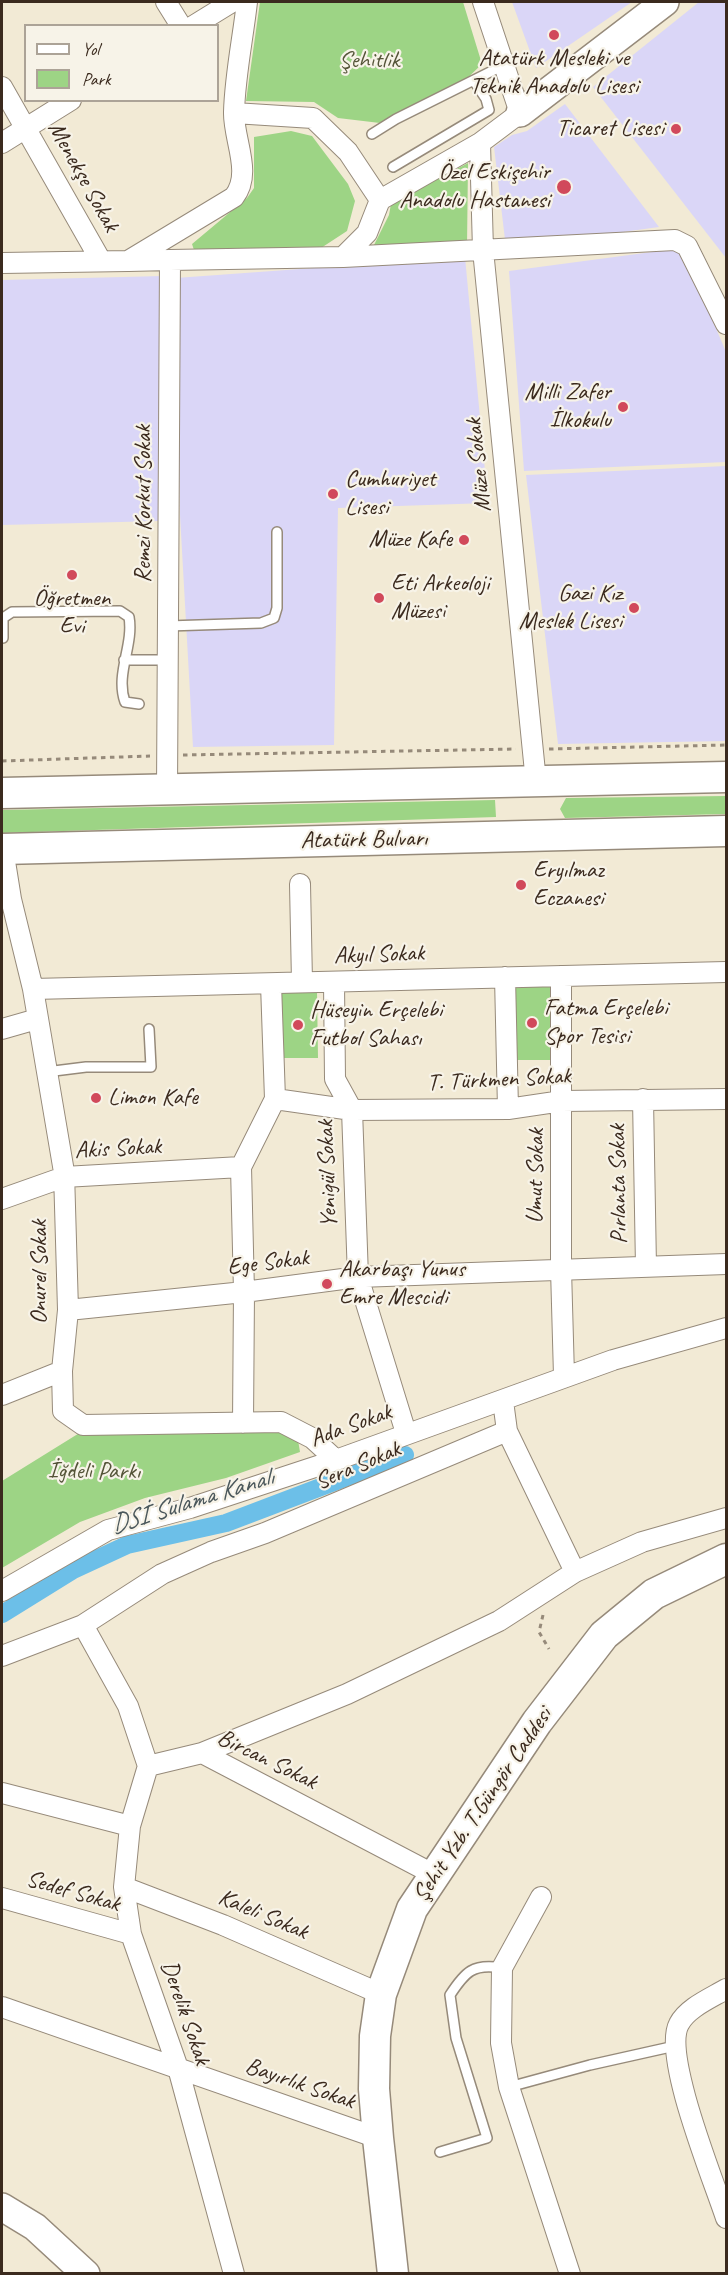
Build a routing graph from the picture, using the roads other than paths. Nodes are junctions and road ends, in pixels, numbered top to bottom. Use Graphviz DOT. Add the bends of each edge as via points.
graph roads {
  1 [pos="166,2"];
  2 [pos="232,2"];
  3 [pos="247,2"];
  4 [pos="483,2"];
  5 [pos="664,2"];
  6 [pos="180,24"];
  7 [pos="196,24"];
  8 [pos="504,65"];
  9 [pos="474,81"];
  10 [pos="2,87"];
  11 [pos="68,102"];
  12 [pos="234,113"];
  13 [pos="520,113"];
  14 [pos="27,128"];
  15 [pos="372,134"];
  16 [pos="2,143"];
  17 [pos="480,143"];
  18 [pos="393,167"];
  19 [pos="380,200"];
  20 [pos="483,250"];
  21 [pos="343,257"];
  22 [pos="170,260"];
  23 [pos="101,261"];
  24 [pos="128,261"];
  25 [pos="2,263"];
  26 [pos="723,311"];
  27 [pos="277,532"];
  28 [pos="168,626"];
  29 [pos="3,638"];
  30 [pos="124,660"];
  31 [pos="168,660"];
  32 [pos="139,704"];
  33 [pos="726,777"];
  34 [pos="536,782"];
  35 [pos="167,790"];
  36 [pos="2,793"];
  37 [pos="726,831"];
  38 [pos="2,849"];
  39 [pos="300,884"];
  40 [pos="6,899"];
  41 [pos="726,972"];
  42 [pos="561,976"];
  43 [pos="505,977"];
  44 [pos="302,982"];
  45 [pos="334,982"];
  46 [pos="271,984"];
  47 [pos="33,989"];
  48 [pos="37,1019"];
  49 [pos="2,1029"];
  50 [pos="149,1029"];
  51 [pos="46,1072"];
  52 [pos="275,1099"];
  53 [pos="643,1099"];
  54 [pos="726,1099"];
  55 [pos="562,1101"];
  56 [pos="508,1109"];
  57 [pos="352,1110"];
  58 [pos="241,1167"];
  59 [pos="64,1177"];
  60 [pos="2,1199"];
  61 [pos="726,1264"];
  62 [pos="646,1267"];
  63 [pos="561,1269"];
  64 [pos="358,1276"];
  65 [pos="244,1292"];
  66 [pos="68,1310"];
  67 [pos="726,1328"];
  68 [pos="62,1371"];
  69 [pos="564,1377"];
  70 [pos="2,1395"];
  71 [pos="503,1401"];
  72 [pos="243,1423"];
  73 [pos="507,1431"];
  74 [pos="406,1433"];
  75 [pos="336,1460"];
  76 [pos="726,1518"];
  77 [pos="726,1559"];
  78 [pos="574,1572"];
  79 [pos="2,1591"];
  80 [pos="83,1625"];
  81 [pos="2,1656"];
  82 [pos="202,1753"];
  83 [pos="148,1766"];
  84 [pos="2,1792"];
  85 [pos="130,1826"];
  86 [pos="433,1874"];
  87 [pos="124,1887"];
  88 [pos="541,1897"];
  89 [pos="2,1898"];
  90 [pos="131,1934"];
  91 [pos="502,1968"];
  92 [pos="726,1989"];
  93 [pos="381,1994"];
  94 [pos="2,2007"];
  95 [pos="675,2046"];
  96 [pos="178,2068"];
  97 [pos="509,2087"];
  98 [pos="378,2138"];
  99 [pos="440,2152"];
  100 [pos="2,2207"];
  101 [pos="726,2218"];
  102 [pos="83,2272"];
  103 [pos="234,2274"];
  104 [pos="393,2274"];
  105 [pos="570,2274"];
  1 -- 6 [label="street"];
  2 -- 7 [label="street"];
  3 -- 12 [label="street"];
  4 -- 8 [label="street"];
  5 -- 13 [label="main road"];
  8 -- 9 [label="lane"];
  8 -- 13 [label="street"];
  9 -- 15 [label="lane"];
  9 -- 18 [label="lane" via="489,110"];
  10 -- 14 [label="street, Menekşe Sokak"];
  11 -- 14 [label="street"];
  12 -- 19 [label="street" via="313,118 348,152"];
  12 -- 24 [label="street" via="242,175 241,187 234,197"];
  13 -- 17 [label="street"];
  14 -- 16 [label="street"];
  14 -- 23 [label="street, Menekşe Sokak"];
  17 -- 19 [label="street"];
  17 -- 20 [label="street, Müze Sokak"];
  19 -- 21 [label="street" via="367,233"];
  20 -- 21 [label="street"];
  20 -- 26 [label="street" via="675,240 687,246"];
  20 -- 34 [label="street, Müze Sokak"];
  21 -- 22 [label="street"];
  22 -- 24 [label="street"];
  22 -- 28 [label="street, Remzi Korkut Sokak"];
  23 -- 24 [label="street"];
  23 -- 25 [label="street"];
  27 -- 28 [label="lane" via="274,618 261,623"];
  28 -- 31 [label="street, Remzi Korkut Sokak"];
  29 -- 30 [label="lane" via="3,618 12,612 120,611 129,617 131,627"];
  30 -- 31 [label="lane"];
  30 -- 32 [label="lane" via="122,692 126,702"];
  31 -- 35 [label="street, Remzi Korkut Sokak"];
  33 -- 34 [label="main road"];
  34 -- 35 [label="main road"];
  35 -- 36 [label="main road"];
  37 -- 38 [label="main road, Atatürk Bulvarı"];
  38 -- 40 [label="street, Onurel Sokak"];
  39 -- 44 [label="street"];
  40 -- 47 [label="street, Onurel Sokak"];
  41 -- 42 [label="street, Akyıl Sokak"];
  42 -- 43 [label="street, Akyıl Sokak"];
  42 -- 55 [label="street, Umut Sokak"];
  43 -- 45 [label="street, Akyıl Sokak"];
  43 -- 56 [label="street"];
  44 -- 45 [label="street, Akyıl Sokak"];
  44 -- 46 [label="street, Akyıl Sokak"];
  45 -- 57 [label="street, Yenigül Sokak" via="335,1079"];
  46 -- 47 [label="street, Akyıl Sokak"];
  46 -- 52 [label="street"];
  47 -- 48 [label="street, Onurel Sokak"];
  48 -- 49 [label="street"];
  48 -- 51 [label="street, Onurel Sokak"];
  50 -- 51 [label="lane" via="151,1067 86,1067"];
  51 -- 59 [label="street, Onurel Sokak"];
  52 -- 57 [label="street, T. Türkmen Sokak"];
  52 -- 58 [label="street"];
  53 -- 54 [label="street, T. Türkmen Sokak"];
  53 -- 55 [label="street, T. Türkmen Sokak"];
  53 -- 62 [label="street, Pırlanta Sokak"];
  55 -- 56 [label="street, T. Türkmen Sokak"];
  55 -- 63 [label="street, Umut Sokak"];
  56 -- 57 [label="street, T. Türkmen Sokak"];
  57 -- 64 [label="street, Yenigül Sokak"];
  58 -- 59 [label="street, Akis Sokak"];
  58 -- 65 [label="street"];
  59 -- 60 [label="street, Akis Sokak"];
  59 -- 66 [label="street, Onurel Sokak"];
  61 -- 62 [label="street, Ege Sokak"];
  62 -- 63 [label="street, Ege Sokak"];
  63 -- 64 [label="street, Ege Sokak"];
  63 -- 69 [label="street, Umut Sokak"];
  64 -- 65 [label="street, Ege Sokak"];
  64 -- 74 [label="street, Yenigül Sokak"];
  65 -- 66 [label="street, Ege Sokak"];
  65 -- 72 [label="street"];
  66 -- 68 [label="street, Onurel Sokak"];
  67 -- 69 [label="street, Ada Sokak"];
  68 -- 70 [label="street"];
  68 -- 72 [label="street, Onurel Sokak" via="63,1411 83,1425"];
  69 -- 71 [label="street, Ada Sokak"];
  71 -- 73 [label="street"];
  71 -- 74 [label="street, Ada Sokak"];
  72 -- 75 [label="street, Onurel Sokak" via="281,1422 312,1438"];
  73 -- 78 [label="street"];
  73 -- 80 [label="street, Sera Sokak" via="162,1574"];
  74 -- 75 [label="street, Ada Sokak"];
  75 -- 79 [label="street, Ada Sokak" via="190,1508 108,1530"];
  76 -- 78 [label="street" via="642,1542"];
  77 -- 86 [label="main road, Şehit Yzb. T.Güngör Caddesi" via="654,1594 604,1635 537,1722"];
  78 -- 82 [label="street" via="498,1621 347,1694"];
  80 -- 81 [label="street, Sera Sokak"];
  80 -- 83 [label="street" via="128,1706"];
  82 -- 83 [label="street, Bircan Sokak"];
  82 -- 86 [label="street, Bircan Sokak"];
  83 -- 85 [label="street, Derelik Sokak"];
  84 -- 85 [label="street"];
  85 -- 87 [label="street, Derelik Sokak"];
  86 -- 93 [label="main road, Şehit Yzb. T.Güngör Caddesi" via="412,1909"];
  87 -- 90 [label="street, Derelik Sokak"];
  87 -- 93 [label="street, Kaleli Sokak"];
  88 -- 91 [label="street"];
  89 -- 90 [label="street, Sedef Sokak"];
  90 -- 96 [label="street, Derelik Sokak"];
  91 -- 97 [label="street" via="501,2043"];
  91 -- 99 [label="lane" via="484,1965 463,1975 450,1995 456,2038 487,2138"];
  92 -- 95 [label="street" via="697,2006 679,2024"];
  93 -- 98 [label="main road, Şehit Yzb. T.Güngör Caddesi" via="375,2036"];
  94 -- 96 [label="street, Bayırlık Sokak"];
  95 -- 97 [label="lane"];
  95 -- 101 [label="street" via="679,2077"];
  96 -- 98 [label="street, Bayırlık Sokak"];
  96 -- 103 [label="street, Derelik Sokak"];
  97 -- 105 [label="street"];
  98 -- 104 [label="main road, Şehit Yzb. T.Güngör Caddesi"];
  100 -- 102 [label="main road" via="35,2227"];
}
